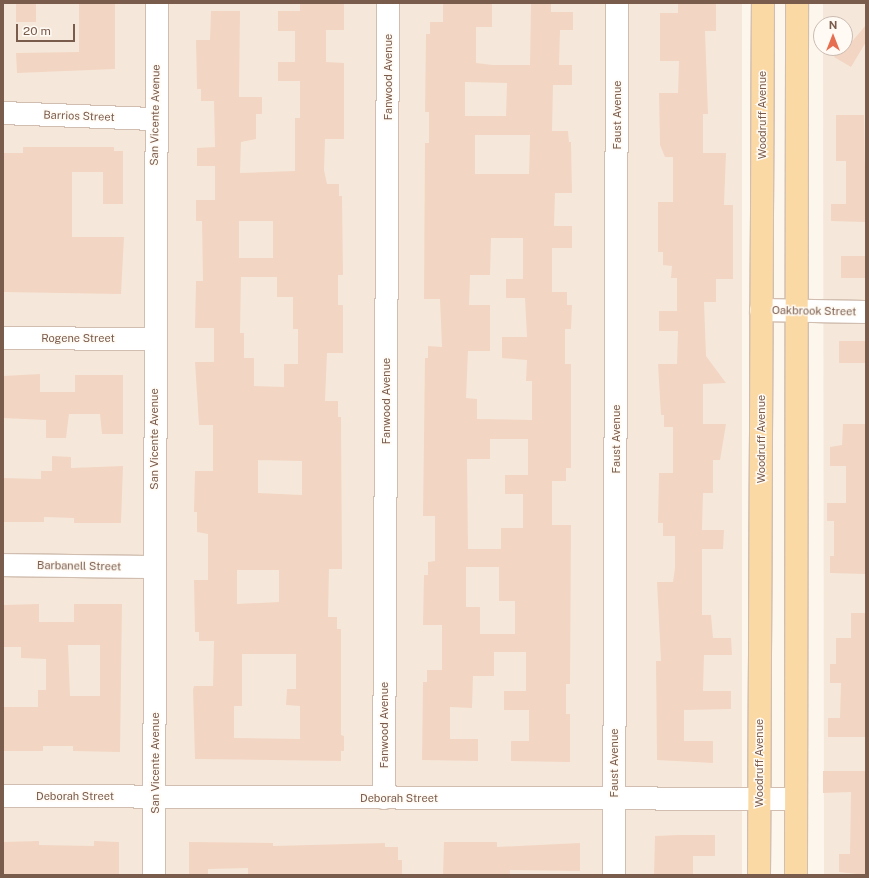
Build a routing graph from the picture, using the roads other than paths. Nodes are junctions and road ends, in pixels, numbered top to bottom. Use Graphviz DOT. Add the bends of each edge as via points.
graph roads {
  1 [pos="157,3"];
  2 [pos="388,3"];
  3 [pos="618,3"];
  4 [pos="762,3"];
  5 [pos="797,3"];
  6 [pos="3,113"];
  7 [pos="155,119"];
  8 [pos="761,310"];
  9 [pos="796,311"];
  10 [pos="866,312"];
  11 [pos="3,338"];
  12 [pos="154,339"];
  13 [pos="3,565"];
  14 [pos="155,567"];
  15 [pos="155,795"];
  16 [pos="3,796"];
  17 [pos="384,798"];
  18 [pos="795,799"];
  19 [pos="614,800"];
  20 [pos="759,800"];
  21 [pos="154,875"];
  22 [pos="614,875"];
  23 [pos="759,875"];
  24 [pos="796,875"];
  1 -- 7 [label="street, San Vicente Avenue"];
  2 -- 17 [label="street, Fanwood Avenue"];
  3 -- 19 [label="street, Faust Avenue"];
  4 -- 8 [label="main road, Woodruff Avenue"];
  5 -- 9 [label="main road"];
  6 -- 7 [label="street, Barrios Street"];
  7 -- 12 [label="street, San Vicente Avenue"];
  8 -- 9 [label="street, Oakbrook Street"];
  8 -- 20 [label="main road, Woodruff Avenue"];
  9 -- 10 [label="street, Oakbrook Street"];
  9 -- 18 [label="main road"];
  11 -- 12 [label="street, Rogene Street"];
  12 -- 14 [label="street, San Vicente Avenue"];
  13 -- 14 [label="street, Barbanell Street"];
  14 -- 15 [label="street, San Vicente Avenue"];
  15 -- 16 [label="street, Deborah Street"];
  15 -- 17 [label="street, Deborah Street"];
  15 -- 21 [label="street, San Vicente Avenue"];
  17 -- 19 [label="street, Deborah Street"];
  18 -- 20 [label="street, Deborah Street"];
  18 -- 24 [label="main road"];
  19 -- 20 [label="street, Deborah Street"];
  19 -- 22 [label="street, Faust Avenue"];
  20 -- 23 [label="main road, Woodruff Avenue"];
}
